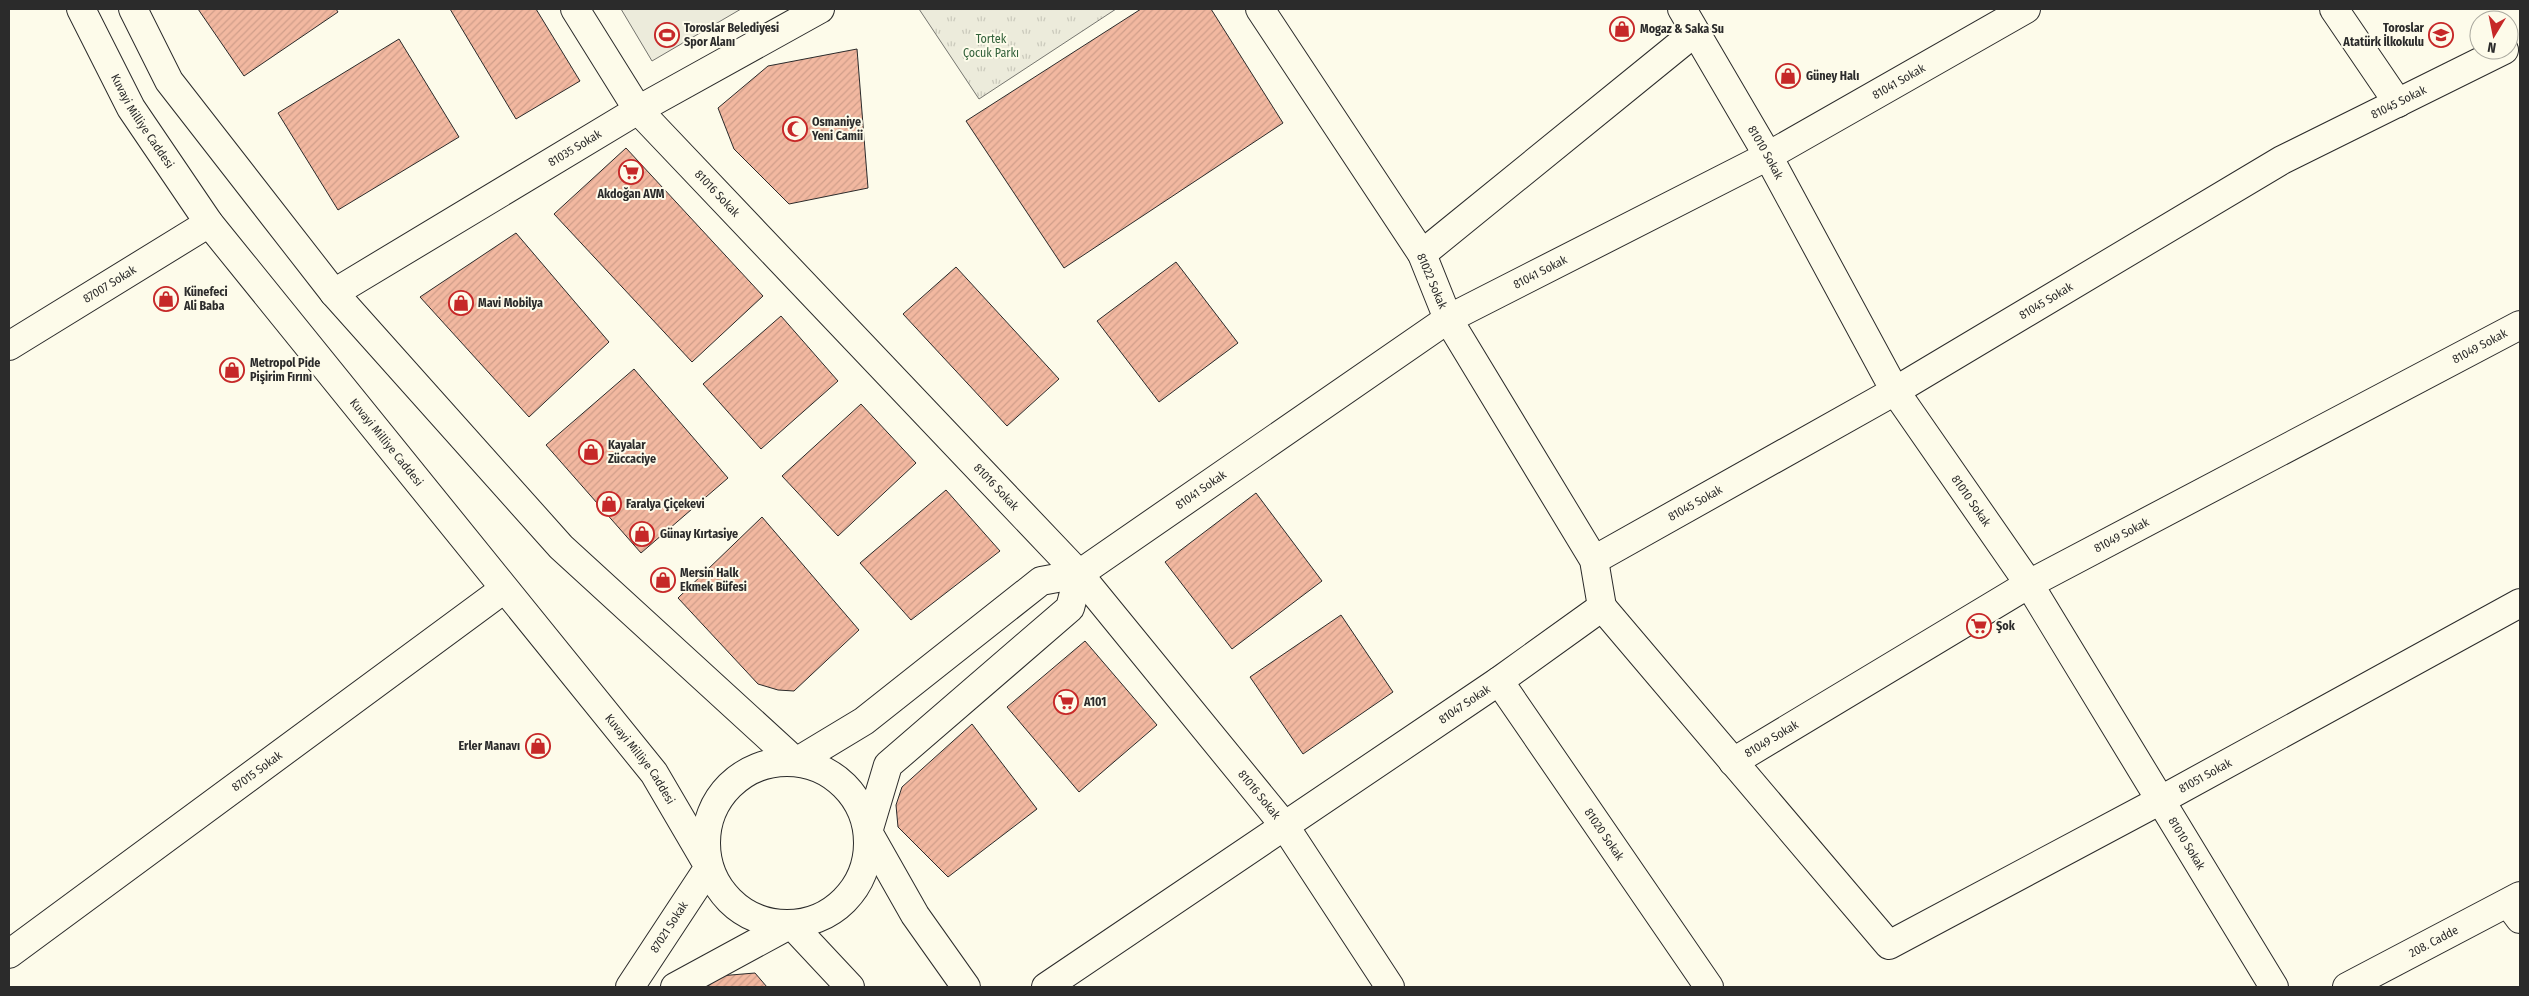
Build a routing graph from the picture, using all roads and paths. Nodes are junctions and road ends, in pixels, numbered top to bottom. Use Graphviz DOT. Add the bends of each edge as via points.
graph roads {
  1 [pos="81,9"];
  2 [pos="133,9"];
  3 [pos="575,9"];
  4 [pos="820,9"];
  5 [pos="1260,9"];
  6 [pos="1682,9"];
  7 [pos="2026,9"];
  8 [pos="2334,9"];
  9 [pos="1694,33"];
  10 [pos="2484,60"];
  11 [pos="2398,103"];
  12 [pos="638,110"];
  13 [pos="1768,156"];
  14 [pos="209,223"];
  15 [pos="1422,254"];
  16 [pos="334,293"];
  17 [pos="1448,319"];
  18 [pos="2520,325"];
  19 [pos="9,346"];
  20 [pos="1895,391"];
  21 [pos="1594,560"];
  22 [pos="1079,574"];
  23 [pos="2029,584"];
  24 [pos="504,589"];
  25 [pos="2520,603"];
  26 [pos="1602,607"];
  27 [pos="1499,682"];
  28 [pos="796,762"];
  29 [pos="1733,762"];
  30 [pos="2159,801"];
  31 [pos="1284,825"];
  32 [pos="868,832"];
  33 [pos="709,867"];
  34 [pos="2516,906"];
  35 [pos="791,924"];
  36 [pos="9,954"];
  37 [pos="630,987"];
  38 [pos="675,987"];
  39 [pos="850,987"];
  40 [pos="966,987"];
  41 [pos="1046,987"];
  42 [pos="1390,987"];
  43 [pos="1709,987"];
  44 [pos="2274,987"];
  45 [pos="2347,987"];
  1 -- 14 [label="street, Kuvayi Milliye Caddesi" via="131,108"];
  2 -- 16 [label="street" via="169,81"];
  3 -- 12 [label="street, 81016 Sokak"];
  4 -- 12 [label="street, 81035 Sokak"];
  5 -- 15 [label="street, 81022 Sokak"];
  6 -- 9 [label="street, 81010 Sokak"];
  7 -- 13 [label="street, 81041 Sokak"];
  8 -- 11 [label="street"];
  9 -- 13 [label="street, 81010 Sokak"];
  9 -- 15 [label="street"];
  10 -- 11 [label="street, 81045 Sokak"];
  11 -- 20 [label="street, 81045 Sokak" via="2282,160"];
  12 -- 16 [label="street, 81035 Sokak"];
  12 -- 22 [label="street, 81016 Sokak"];
  13 -- 17 [label="street, 81041 Sokak"];
  13 -- 20 [label="street, 81010 Sokak"];
  14 -- 19 [label="street, 87007 Sokak"];
  14 -- 24 [label="street, Kuvayi Milliye Caddesi"];
  15 -- 17 [label="street, 81022 Sokak"];
  16 -- 28 [label="street" via="561,547"];
  17 -- 21 [label="street, 81022 Sokak"];
  17 -- 22 [label="street, 81041 Sokak"];
  18 -- 23 [label="street, 81049 Sokak"];
  20 -- 21 [label="street, 81045 Sokak"];
  20 -- 23 [label="street, 81010 Sokak"];
  21 -- 26 [label="street"];
  22 -- 28 [label="street" via="1041,581 864,721"];
  22 -- 31 [label="street, 81016 Sokak"];
  22 -- 32 [label="street" via="1070,608 888,765"];
  23 -- 29 [label="street, 81049 Sokak"];
  23 -- 30 [label="street, 81010 Sokak"];
  24 -- 33 [label="street, Kuvayi Milliye Caddesi" via="654,773"];
  24 -- 36 [label="street, 87015 Sokak"];
  25 -- 30 [label="street, 81051 Sokak"];
  26 -- 27 [label="street, 81047 Sokak"];
  26 -- 29 [label="street"];
  27 -- 31 [label="street, 81047 Sokak"];
  27 -- 43 [label="street, 81020 Sokak"];
  28 -- 32 [label="street" via="822,770 844,785 861,806"];
  28 -- 33 [label="street" via="770,764 745,774 725,791 711,814 706,840"];
  29 -- 30 [label="street, 81051 Sokak" via="1889,945"];
  30 -- 44 [label="street, 81010 Sokak"];
  31 -- 41 [label="street, 81047 Sokak"];
  31 -- 42 [label="street, 81016 Sokak"];
  32 -- 35 [label="street" via="867,859 858,885 840,905 817,919"];
  32 -- 40 [label="street" via="915,915"];
  33 -- 35 [label="street" via="721,891 740,909 764,921"];
  33 -- 37 [label="street, 87021 Sokak"];
  34 -- 45 [label="street, 208. Cadde"];
  35 -- 38 [label="street"];
  35 -- 39 [label="street"];
}
